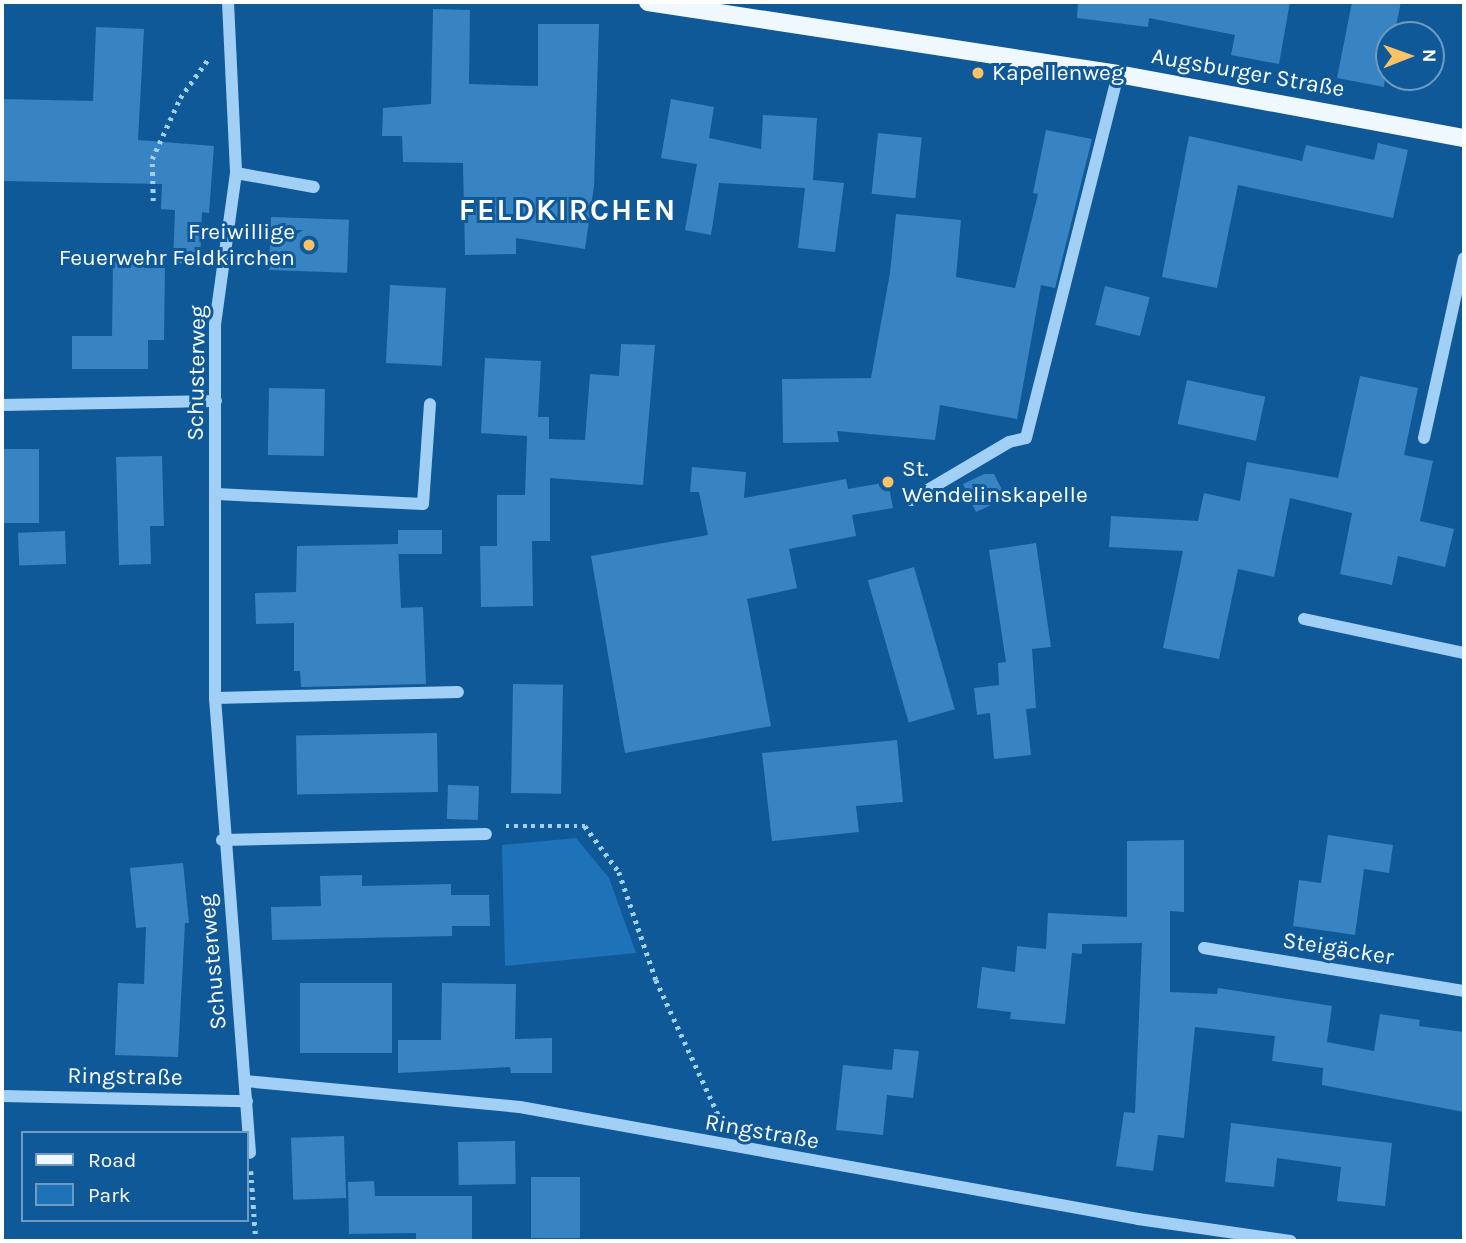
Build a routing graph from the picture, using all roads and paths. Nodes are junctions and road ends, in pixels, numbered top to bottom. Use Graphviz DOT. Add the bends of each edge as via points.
graph roads {
  1 [pos="228,2"];
  2 [pos="649,2"];
  3 [pos="229,29"];
  4 [pos="1118,75"];
  5 [pos="1464,138"];
  6 [pos="236,173"];
  7 [pos="314,187"];
  8 [pos="153,201"];
  9 [pos="1464,258"];
  10 [pos="216,401"];
  11 [pos="430,404"];
  12 [pos="2,405"];
  13 [pos="1424,438"];
  14 [pos="217,494"];
  15 [pos="911,500"];
  16 [pos="1304,619"];
  17 [pos="1464,653"];
  18 [pos="458,692"];
  19 [pos="215,698"];
  20 [pos="486,834"];
  21 [pos="222,840"];
  22 [pos="1204,948"];
  23 [pos="1464,991"];
  24 [pos="245,1081"];
  25 [pos="2,1096"];
  26 [pos="247,1101"];
  27 [pos="735,1149"];
  28 [pos="250,1153"];
  29 [pos="256,1241"];
  30 [pos="1290,1241"];
  1 -- 3 [label="street, Schusterweg"];
  2 -- 4 [label="main road, Augsburger Straße"];
  3 -- 6 [label="street, Schusterweg"];
  3 -- 8 [label="path" via="180,97 152,159"];
  4 -- 5 [label="main road, Augsburger Straße"];
  4 -- 15 [label="street" via="1026,438 1009,442"];
  6 -- 7 [label="street"];
  6 -- 10 [label="street, Schusterweg" via="215,324"];
  9 -- 13 [label="street"];
  10 -- 12 [label="street"];
  10 -- 14 [label="street, Schusterweg"];
  11 -- 14 [label="street" via="423,503"];
  14 -- 19 [label="street, Schusterweg"];
  16 -- 17 [label="street"];
  18 -- 19 [label="street"];
  19 -- 21 [label="street, Schusterweg"];
  20 -- 21 [label="street"];
  20 -- 27 [label="path" via="499,826 584,826 619,872 656,980"];
  21 -- 24 [label="street, Schusterweg"];
  22 -- 23 [label="street, Steigäcker"];
  24 -- 26 [label="street"];
  24 -- 27 [label="street, Ringstraße" via="520,1107"];
  25 -- 26 [label="street, Ringstraße"];
  26 -- 28 [label="street"];
  27 -- 30 [label="street, Ringstraße"];
  28 -- 29 [label="path"];
}
